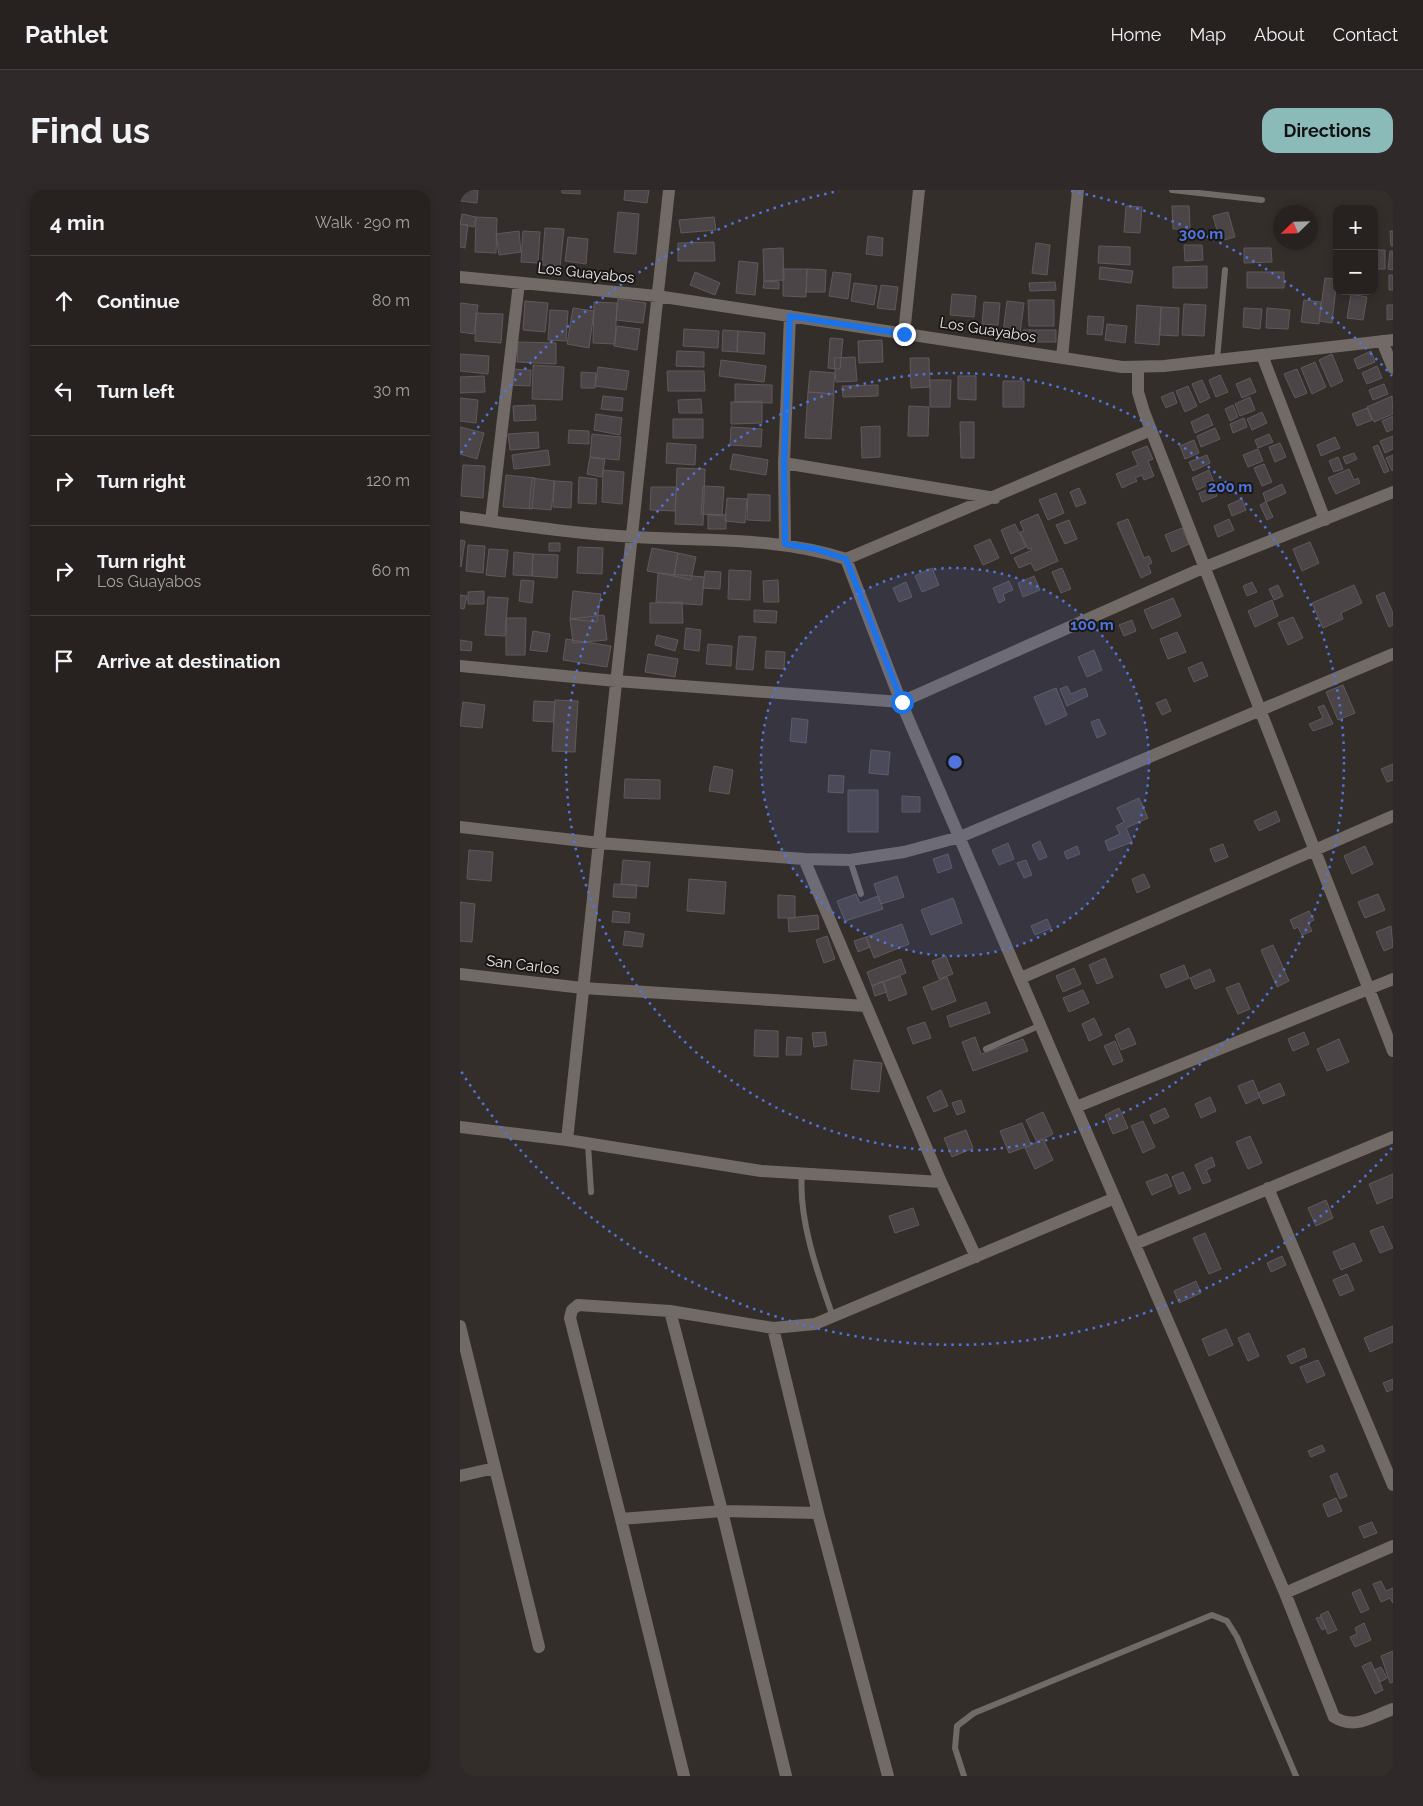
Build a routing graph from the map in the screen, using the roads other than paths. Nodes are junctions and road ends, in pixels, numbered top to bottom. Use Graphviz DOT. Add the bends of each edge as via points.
graph roads {
  1 [pos="669,190"];
  2 [pos="920,190"];
  3 [pos="1078,190"];
  4 [pos="1172,190"];
  5 [pos="1262,200"];
  6 [pos="1225,270"];
  7 [pos="460,277"];
  8 [pos="519,282"];
  9 [pos="657,296"];
  10 [pos="790,316"];
  11 [pos="904,334"];
  12 [pos="1387,340"];
  13 [pos="1262,354"];
  14 [pos="1062,358"];
  15 [pos="1217,360"];
  16 [pos="1138,368"];
  17 [pos="1393,368"];
  18 [pos="1151,430"];
  19 [pos="784,463"];
  20 [pos="1393,492"];
  21 [pos="995,498"];
  22 [pos="460,517"];
  23 [pos="1325,520"];
  24 [pos="491,521"];
  25 [pos="632,537"];
  26 [pos="785,544"];
  27 [pos="846,559"];
  28 [pos="1205,567"];
  29 [pos="1393,654"];
  30 [pos="460,666"];
  31 [pos="616,681"];
  32 [pos="902,702"];
  33 [pos="1260,709"];
  34 [pos="1393,816"];
  35 [pos="460,827"];
  36 [pos="960,837"];
  37 [pos="600,843"];
  38 [pos="1315,850"];
  39 [pos="804,859"];
  40 [pos="850,860"];
  41 [pos="861,894"];
  42 [pos="460,974"];
  43 [pos="1020,978"];
  44 [pos="1393,979"];
  45 [pos="583,988"];
  46 [pos="1369,989"];
  47 [pos="866,1006"];
  48 [pos="1041,1025"];
  49 [pos="986,1049"];
  50 [pos="1393,1052"];
  51 [pos="1076,1107"];
  52 [pos="460,1127"];
  53 [pos="1393,1137"];
  54 [pos="567,1140"];
  55 [pos="588,1144"];
  56 [pos="802,1173"];
  57 [pos="941,1182"];
  58 [pos="1268,1188"];
  59 [pos="591,1192"];
  60 [pos="1115,1198"];
  61 [pos="1135,1244"];
  62 [pos="976,1257"];
  63 [pos="670,1311"];
  64 [pos="833,1317"];
  65 [pos="460,1326"];
  66 [pos="773,1328"];
  67 [pos="495,1468"];
  68 [pos="460,1476"];
  69 [pos="1393,1485"];
  70 [pos="722,1511"];
  71 [pos="818,1513"];
  72 [pos="621,1519"];
  73 [pos="1393,1546"];
  74 [pos="1285,1592"];
  75 [pos="539,1647"];
  76 [pos="1393,1709"];
  77 [pos="684,1776"];
  78 [pos="786,1776"];
  79 [pos="888,1776"];
  80 [pos="964,1776"];
  81 [pos="1296,1776"];
  1 -- 9 [label="street"];
  2 -- 11 [label="street"];
  3 -- 14 [label="street"];
  4 -- 5 [label="lane"];
  6 -- 15 [label="lane"];
  7 -- 8 [label="street, Los Guayabos"];
  8 -- 9 [label="street, Los Guayabos"];
  8 -- 24 [label="street"];
  9 -- 10 [label="street, Los Guayabos"];
  9 -- 25 [label="street"];
  10 -- 11 [label="street, Los Guayabos"];
  10 -- 19 [label="street"];
  11 -- 14 [label="street, Los Guayabos"];
  12 -- 13 [label="street, Los Guayabos"];
  12 -- 17 [label="street"];
  13 -- 15 [label="street, Los Guayabos"];
  13 -- 23 [label="street"];
  14 -- 16 [label="street, Los Guayabos"];
  15 -- 16 [label="street, Los Guayabos"];
  16 -- 18 [label="street" via="1138,392"];
  18 -- 21 [label="street"];
  18 -- 28 [label="street"];
  19 -- 21 [label="street"];
  19 -- 26 [label="street"];
  20 -- 23 [label="street"];
  21 -- 27 [label="street"];
  22 -- 24 [label="street"];
  23 -- 28 [label="street"];
  24 -- 25 [label="street"];
  25 -- 26 [label="street"];
  25 -- 31 [label="street"];
  26 -- 27 [label="street" via="816,549"];
  27 -- 32 [label="street"];
  28 -- 32 [label="street"];
  28 -- 33 [label="street"];
  29 -- 33 [label="street"];
  30 -- 31 [label="street"];
  31 -- 32 [label="street"];
  31 -- 37 [label="street"];
  32 -- 36 [label="street"];
  33 -- 36 [label="street"];
  33 -- 38 [label="street"];
  34 -- 38 [label="street"];
  35 -- 37 [label="street"];
  36 -- 40 [label="street" via="904,852"];
  36 -- 43 [label="street"];
  37 -- 39 [label="street"];
  37 -- 45 [label="street"];
  38 -- 43 [label="street"];
  38 -- 46 [label="street"];
  39 -- 40 [label="street"];
  39 -- 47 [label="street"];
  40 -- 41 [label="lane"];
  42 -- 45 [label="street, San Carlos"];
  43 -- 48 [label="street"];
  44 -- 46 [label="street"];
  45 -- 47 [label="street, San Carlos"];
  45 -- 54 [label="street"];
  46 -- 50 [label="street"];
  46 -- 51 [label="street"];
  47 -- 57 [label="street"];
  48 -- 49 [label="lane"];
  48 -- 51 [label="street"];
  51 -- 60 [label="street"];
  52 -- 54 [label="street"];
  53 -- 58 [label="street"];
  54 -- 55 [label="street"];
  55 -- 56 [label="street" via="761,1171"];
  55 -- 59 [label="lane"];
  56 -- 57 [label="street"];
  56 -- 64 [label="lane" via="800,1194 819,1276"];
  57 -- 62 [label="street"];
  58 -- 61 [label="street"];
  58 -- 69 [label="street"];
  60 -- 61 [label="street"];
  60 -- 62 [label="street"];
  61 -- 74 [label="street"];
  62 -- 64 [label="street"];
  63 -- 66 [label="street"];
  63 -- 70 [label="street"];
  63 -- 72 [label="street" via="578,1305 570,1318"];
  64 -- 66 [label="street" via="815,1324"];
  65 -- 67 [label="street"];
  66 -- 71 [label="street"];
  67 -- 68 [label="street"];
  67 -- 75 [label="street"];
  70 -- 71 [label="street"];
  70 -- 72 [label="street"];
  70 -- 78 [label="street"];
  71 -- 79 [label="street"];
  72 -- 77 [label="street"];
  73 -- 74 [label="street"];
  74 -- 76 [label="street" via="1334,1717 1345,1724 1354,1724"];
  80 -- 81 [label="lane" via="955,1748 958,1726 974,1713 1212,1615 1227,1621 1237,1637"];
}
